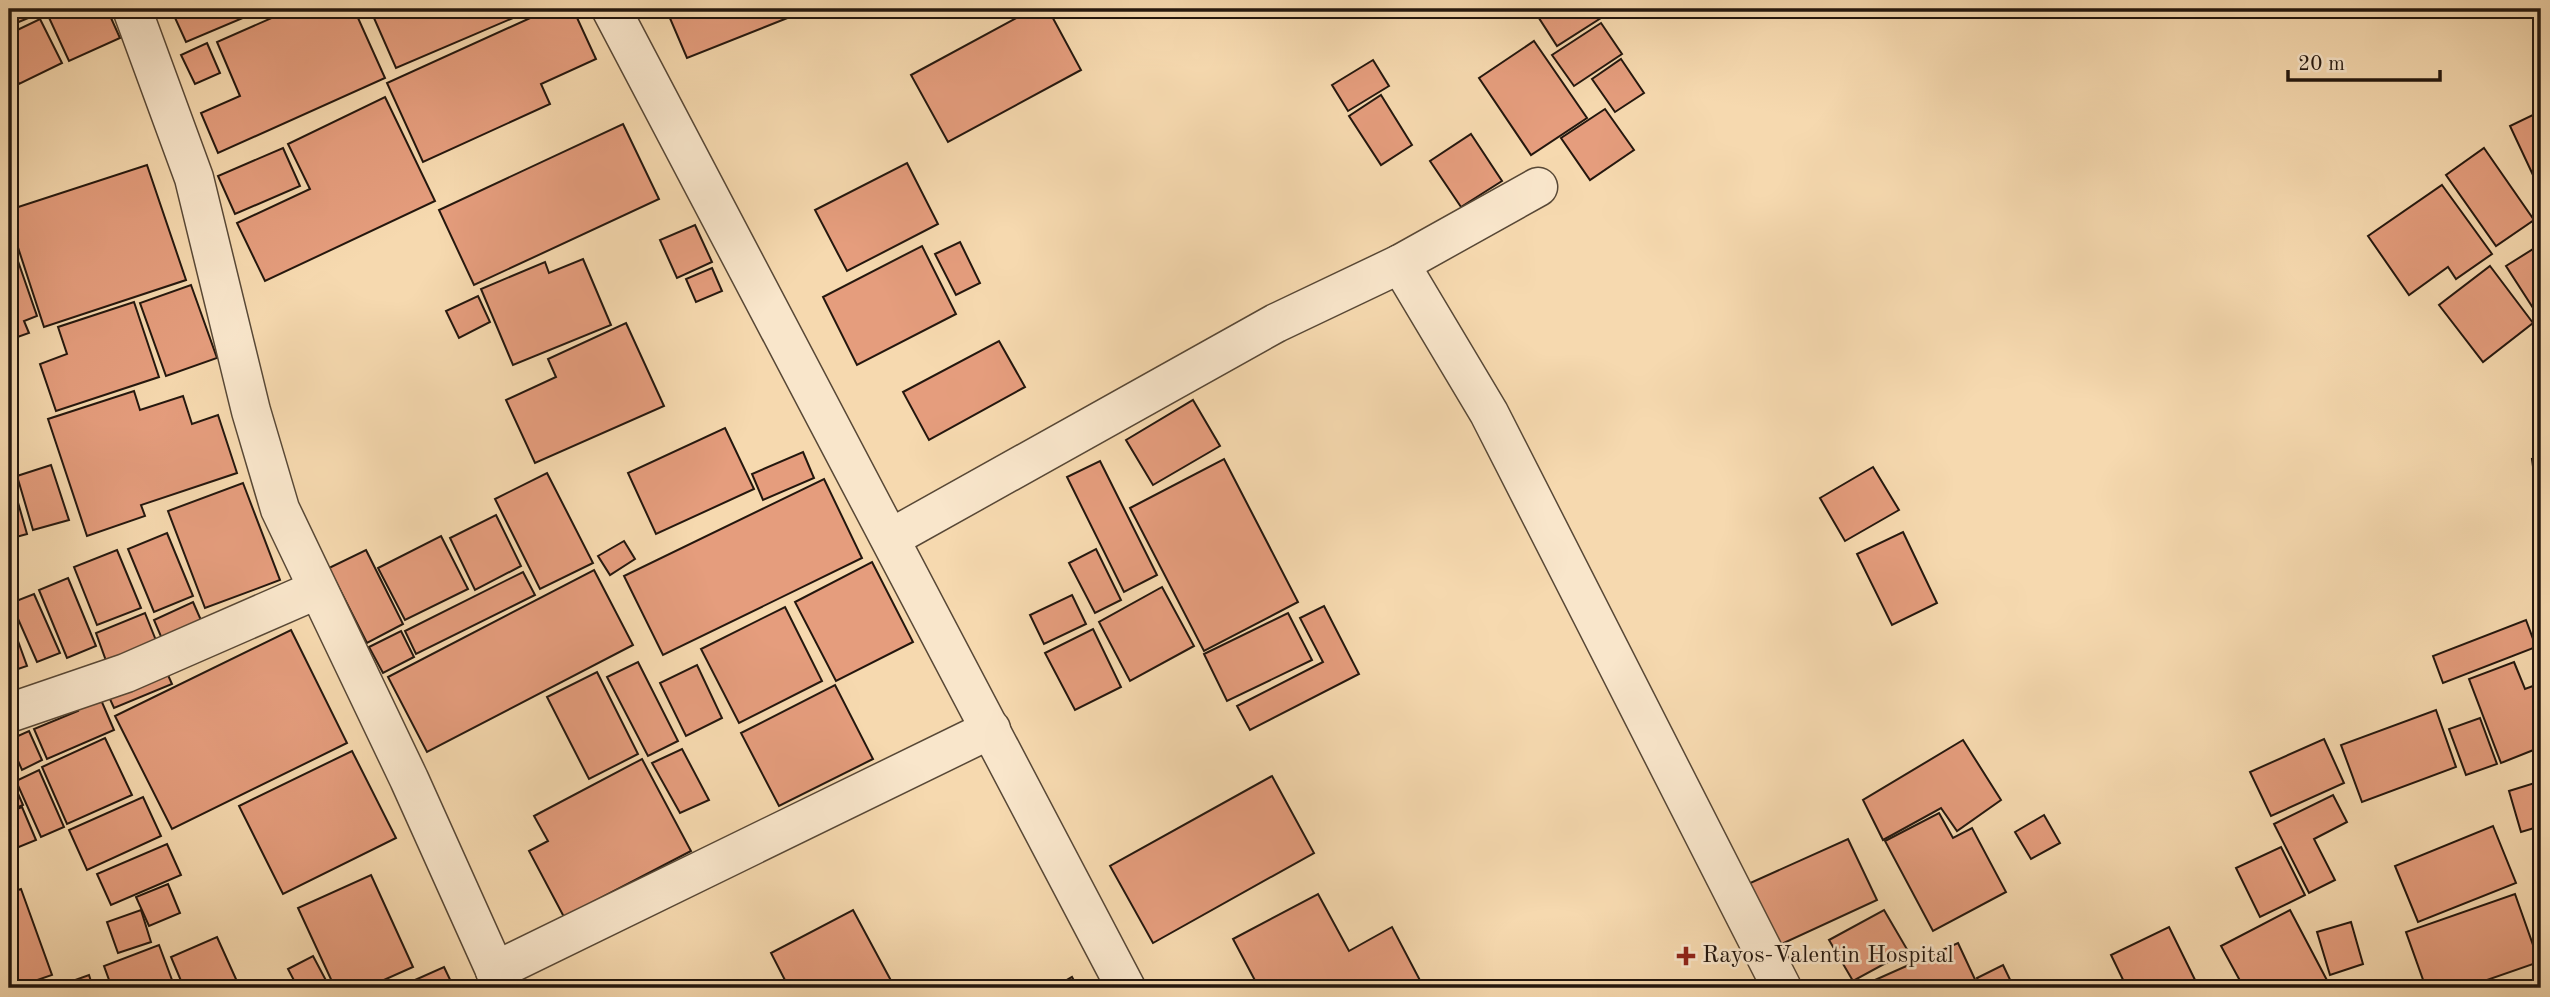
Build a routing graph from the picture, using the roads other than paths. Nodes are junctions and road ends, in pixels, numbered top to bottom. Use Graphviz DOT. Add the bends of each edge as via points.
graph roads {
  1 [pos="132,9"];
  2 [pos="611,9"];
  3 [pos="1538,187"];
  4 [pos="1400,264"];
  5 [pos="891,538"];
  6 [pos="316,590"];
  7 [pos="9,713"];
  8 [pos="991,729"];
  9 [pos="499,980"];
  10 [pos="1126,988"];
  11 [pos="1782,988"];
  1 -- 6 [label="street" via="194,178 279,509"];
  2 -- 5 [label="street"];
  3 -- 4 [label="street"];
  4 -- 5 [label="street" via="1276,323"];
  4 -- 11 [label="street" via="1489,413"];
  5 -- 8 [label="street"];
  6 -- 7 [label="street" via="126,673"];
  6 -- 9 [label="street" via="410,779"];
  8 -- 9 [label="street"];
  8 -- 10 [label="street"];
}
